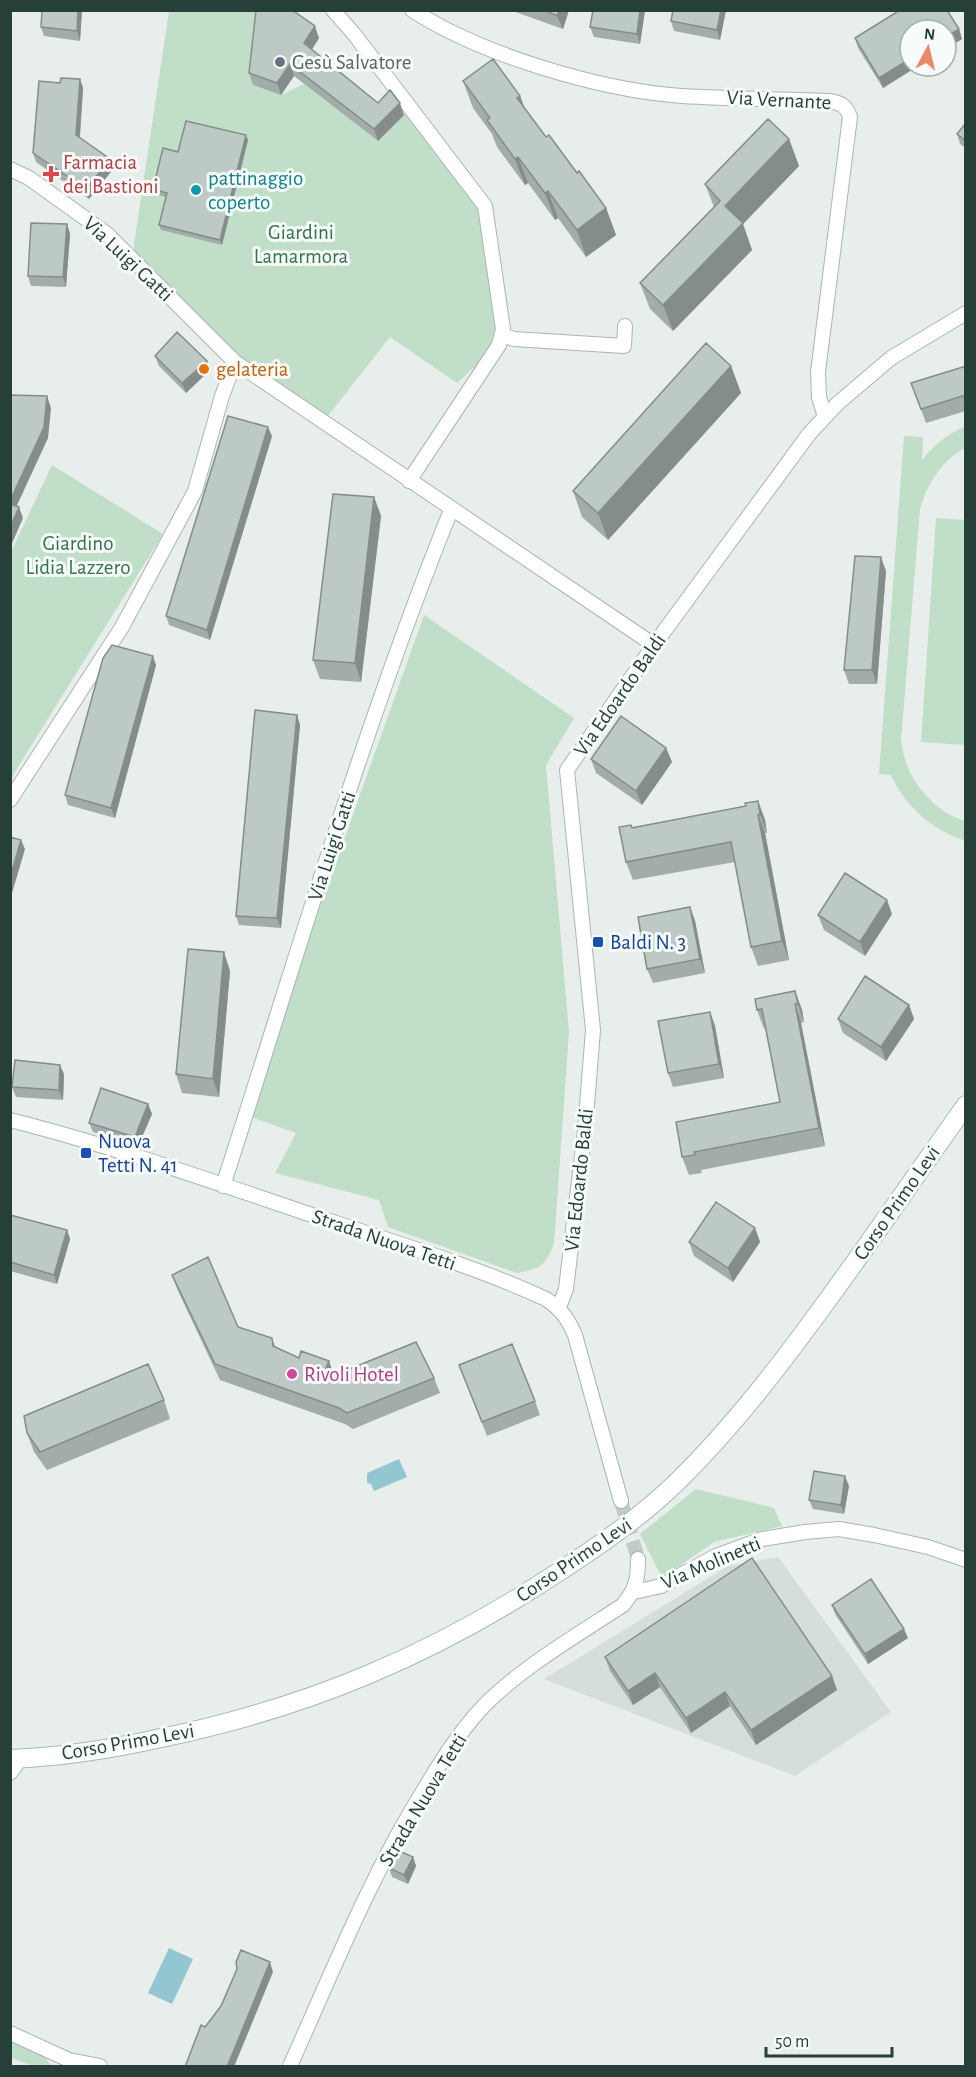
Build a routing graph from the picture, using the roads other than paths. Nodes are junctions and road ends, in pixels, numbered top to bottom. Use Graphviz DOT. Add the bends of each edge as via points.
graph roads {
  1 [pos="333,10"];
  2 [pos="412,10"];
  3 [pos="10,169"];
  4 [pos="966,313"];
  5 [pos="626,326"];
  6 [pos="502,335"];
  7 [pos="235,362"];
  8 [pos="825,417"];
  9 [pos="409,481"];
  10 [pos="452,510"];
  11 [pos="654,645"];
  12 [pos="10,800"];
  13 [pos="966,1105"];
  14 [pos="10,1120"];
  15 [pos="223,1186"];
  16 [pos="559,1307"];
  17 [pos="621,1501"];
  18 [pos="638,1559"];
  19 [pos="966,1560"];
  20 [pos="634,1592"];
  21 [pos="14,1763"];
  22 [pos="10,2032"];
  23 [pos="68,2063"];
  24 [pos="100,2067"];
  25 [pos="290,2067"];
  1 -- 6 [label="street" via="485,206"];
  2 -- 8 [label="street, Via Vernante" via="474,42 522,60 633,90 841,103 850,117 818,372"];
  3 -- 7 [label="street, Via Luigi Gatti" via="29,178 107,234"];
  4 -- 8 [label="street, Via Edoardo Baldi" via="891,358"];
  5 -- 6 [label="street" via="624,346"];
  6 -- 9 [label="street"];
  7 -- 9 [label="street, Via Luigi Gatti"];
  7 -- 12 [label="street" via="195,490 122,627"];
  8 -- 11 [label="street, Via Edoardo Baldi"];
  9 -- 10 [label="street, Via Luigi Gatti"];
  10 -- 11 [label="street, Via Luigi Gatti"];
  10 -- 15 [label="street, Via Luigi Gatti" via="391,670"];
  11 -- 16 [label="street, Via Edoardo Baldi" via="567,770 593,1030 569,1266"];
  13 -- 21 [label="main road, Corso Primo Levi" via="772,1374 684,1474 612,1537 487,1616 424,1650 335,1689 196,1731"];
  14 -- 15 [label="street, Strada Nuova Tetti"];
  15 -- 16 [label="street, Strada Nuova Tetti" via="490,1276"];
  16 -- 17 [label="street" via="578,1342"];
  18 -- 20 [label="street"];
  19 -- 20 [label="street, Via Molinetti" via="874,1535 838,1529 805,1532 762,1539 717,1556 661,1586"];
  20 -- 25 [label="street, Strada Nuova Tetti" via="623,1605 524,1672 481,1710 447,1752 396,1836 369,1890"];
  22 -- 23 [label="street"];
  23 -- 24 [label="street"];
}
